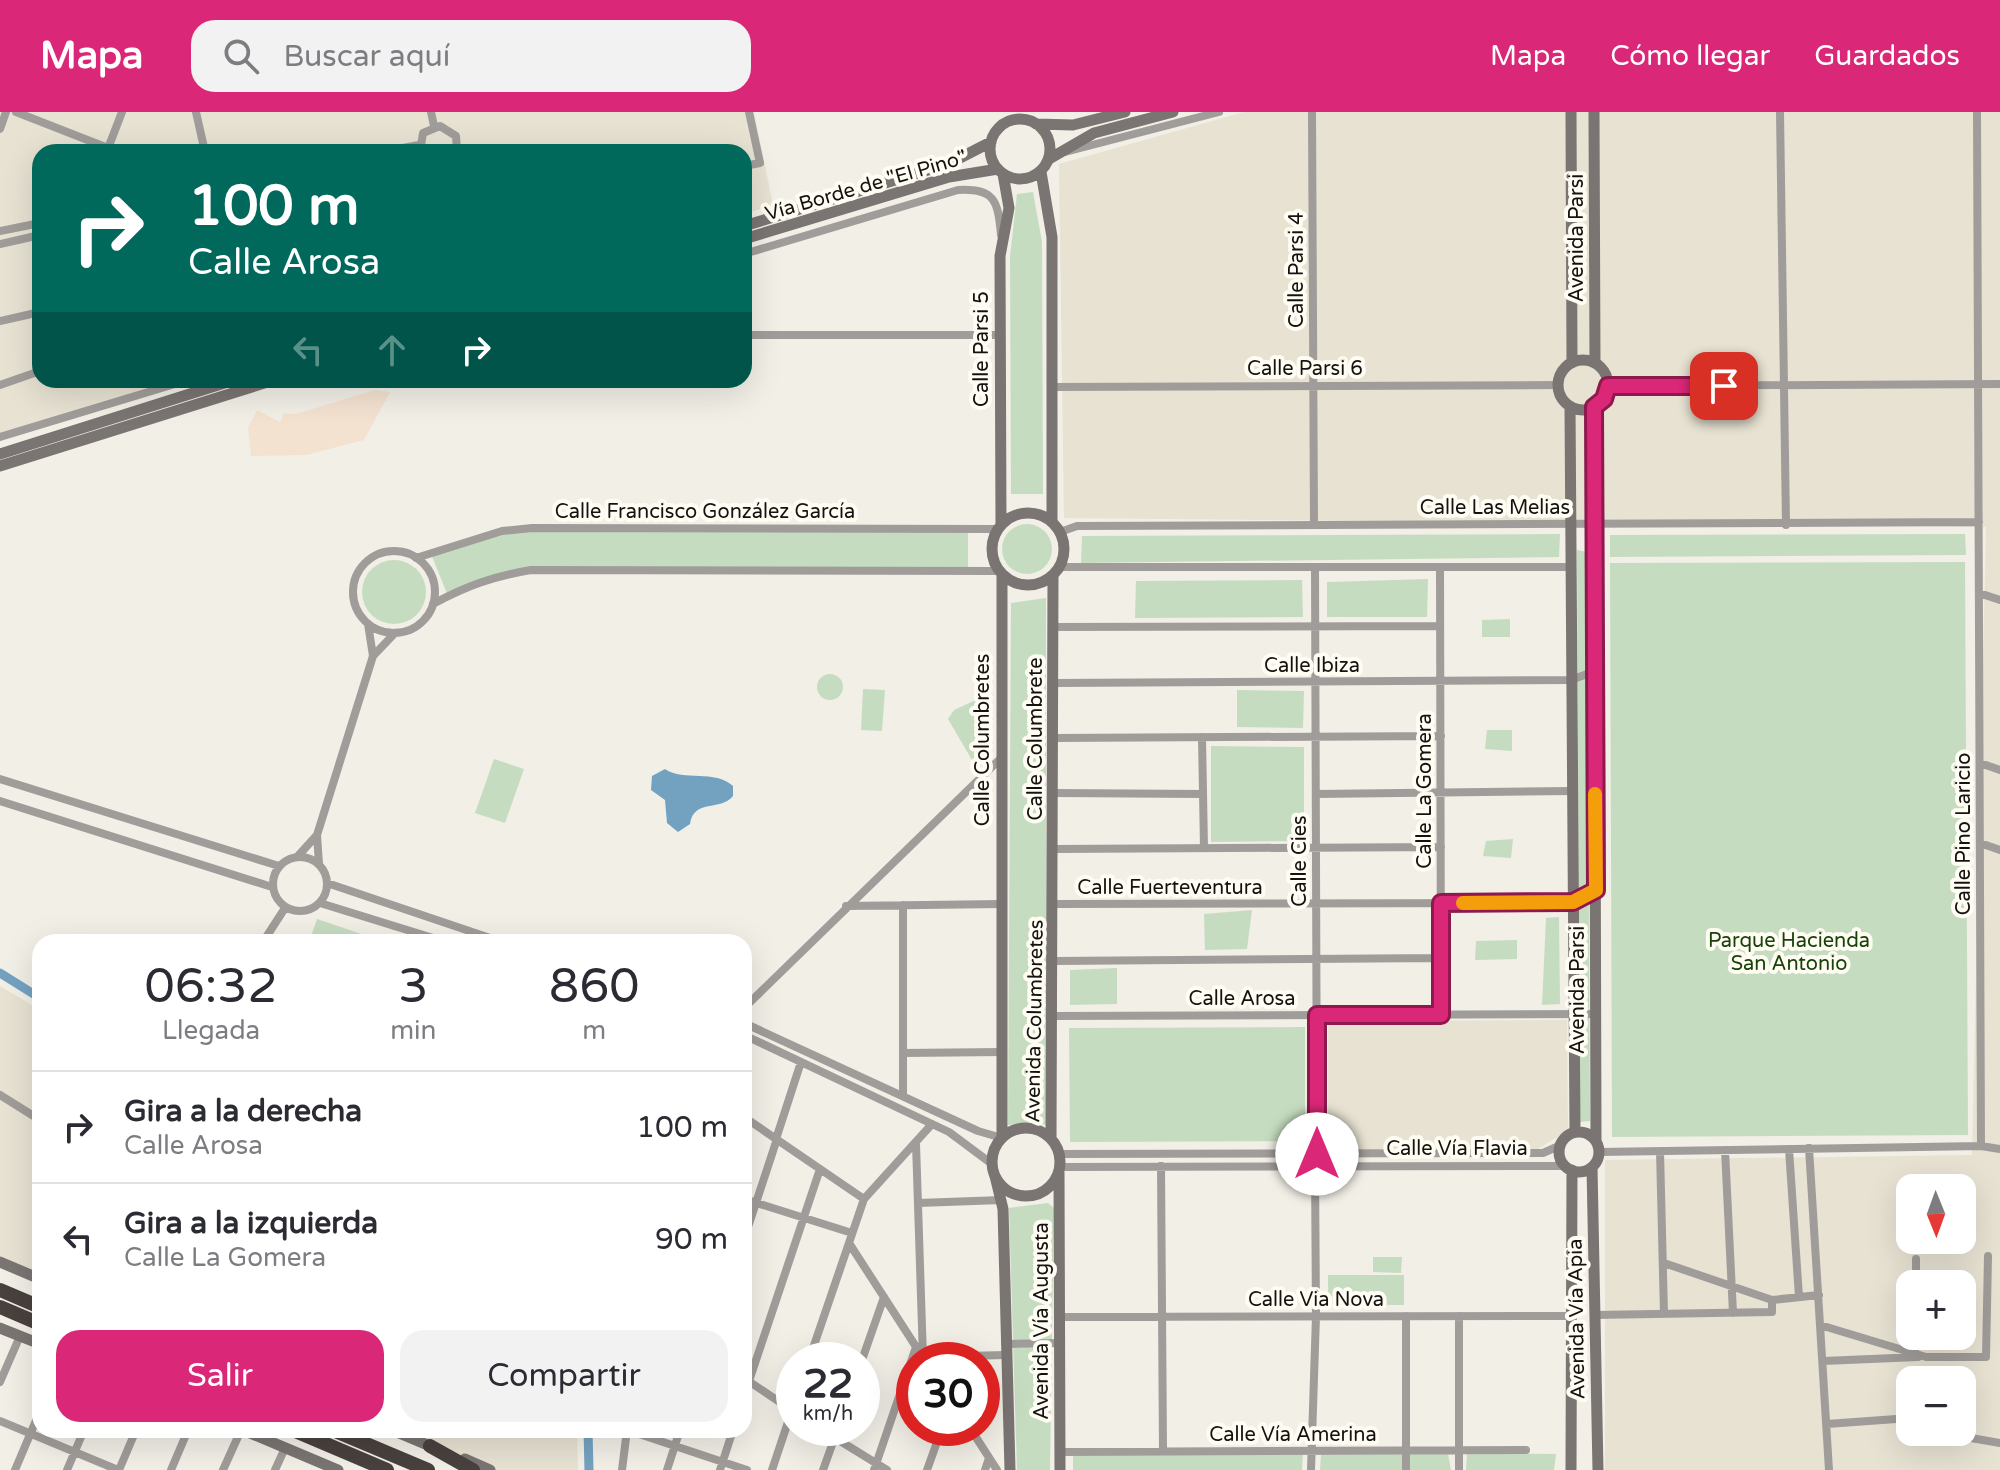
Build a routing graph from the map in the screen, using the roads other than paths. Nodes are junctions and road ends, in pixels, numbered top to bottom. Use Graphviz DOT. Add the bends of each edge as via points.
graph roads {
  1 [pos="6,112"];
  2 [pos="16,112"];
  3 [pos="122,112"];
  4 [pos="196,112"];
  5 [pos="431,112"];
  6 [pos="749,112"];
  7 [pos="1125,112"];
  8 [pos="1173,112"];
  9 [pos="1219,112"];
  10 [pos="1312,112"];
  11 [pos="1571,112"];
  12 [pos="1594,112"];
  13 [pos="1780,112"];
  14 [pos="1977,112"];
  15 [pos="1036,124"];
  16 [pos="434,126"];
  17 [pos="0,129"];
  18 [pos="991,142"];
  19 [pos="93,144"];
  20 [pos="110,144"];
  21 [pos="203,144"];
  22 [pos="420,144"];
  23 [pos="458,144"];
  24 [pos="1054,156"];
  25 [pos="752,164"];
  26 [pos="1000,172"];
  27 [pos="1041,172"];
  28 [pos="752,224"];
  29 [pos="32,225"];
  30 [pos="0,231"];
  31 [pos="32,237"];
  32 [pos="752,237"];
  33 [pos="0,244"];
  34 [pos="1001,245"];
  35 [pos="752,252"];
  36 [pos="32,314"];
  37 [pos="0,321"];
  38 [pos="752,335"];
  39 [pos="1000,335"];
  40 [pos="1572,363"];
  41 [pos="1595,363"];
  42 [pos="32,374"];
  43 [pos="1978,384"];
  44 [pos="2000,384"];
  45 [pos="0,385"];
  46 [pos="1313,385"];
  47 [pos="1558,385"];
  48 [pos="1782,385"];
  49 [pos="1608,386"];
  50 [pos="1053,387"];
  51 [pos="162,388"];
  52 [pos="209,388"];
  53 [pos="249,388"];
  54 [pos="1570,406"];
  55 [pos="1594,407"];
  56 [pos="0,437"];
  57 [pos="0,454"];
  58 [pos="0,466"];
  59 [pos="1979,522"];
  60 [pos="1570,524"];
  61 [pos="1595,524"];
  62 [pos="1314,525"];
  63 [pos="1786,525"];
  64 [pos="999,527"];
  65 [pos="1056,527"];
  66 [pos="416,558"];
  67 [pos="1571,567"];
  68 [pos="1315,568"];
  69 [pos="1440,568"];
  70 [pos="1057,571"];
  71 [pos="1000,573"];
  72 [pos="1979,593"];
  73 [pos="2000,600"];
  74 [pos="433,604"];
  75 [pos="368,624"];
  76 [pos="1440,626"];
  77 [pos="1054,627"];
  78 [pos="1316,627"];
  79 [pos="395,633"];
  80 [pos="373,656"];
  81 [pos="1595,671"];
  82 [pos="1571,680"];
  83 [pos="1316,681"];
  84 [pos="1441,682"];
  85 [pos="1054,683"];
  86 [pos="1441,736"];
  87 [pos="1202,737"];
  88 [pos="1316,737"];
  89 [pos="1054,738"];
  90 [pos="1001,758"];
  91 [pos="1980,763"];
  92 [pos="2000,770"];
  93 [pos="0,779"];
  94 [pos="1572,791"];
  95 [pos="1054,793"];
  96 [pos="1441,793"];
  97 [pos="1203,794"];
  98 [pos="1316,794"];
  99 [pos="0,801"];
  100 [pos="317,835"];
  101 [pos="1980,843"];
  102 [pos="1316,847"];
  103 [pos="1441,847"];
  104 [pos="1204,848"];
  105 [pos="1054,849"];
  106 [pos="2000,850"];
  107 [pos="297,857"];
  108 [pos="319,864"];
  109 [pos="279,866"];
  110 [pos="327,883"];
  111 [pos="272,887"];
  112 [pos="1596,890"];
  113 [pos="1573,902"];
  114 [pos="320,903"];
  115 [pos="1441,903"];
  116 [pos="1001,904"];
  117 [pos="1054,904"];
  118 [pos="1316,904"];
  119 [pos="903,905"];
  120 [pos="845,906"];
  121 [pos="285,908"];
  122 [pos="268,934"];
  123 [pos="420,934"];
  124 [pos="478,934"];
  125 [pos="1441,958"];
  126 [pos="1316,959"];
  127 [pos="1054,961"];
  128 [pos="752,1000"];
  129 [pos="1574,1014"];
  130 [pos="1596,1014"];
  131 [pos="1317,1015"];
  132 [pos="1441,1015"];
  133 [pos="1054,1016"];
  134 [pos="752,1027"];
  135 [pos="752,1039"];
  136 [pos="1002,1052"];
  137 [pos="903,1053"];
  138 [pos="801,1062"];
  139 [pos="0,1095"];
  140 [pos="903,1096"];
  141 [pos="32,1115"];
  142 [pos="752,1122"];
  143 [pos="932,1124"];
  144 [pos="1575,1132"];
  145 [pos="1002,1138"];
  146 [pos="776,1139"];
  147 [pos="1051,1139"];
  148 [pos="916,1144"];
  149 [pos="1561,1145"];
  150 [pos="1598,1146"];
  151 [pos="1981,1146"];
  152 [pos="1809,1148"];
  153 [pos="1789,1149"];
  154 [pos="2000,1149"];
  155 [pos="1725,1150"];
  156 [pos="1660,1151"];
  157 [pos="1059,1154"];
  158 [pos="1317,1154"];
  159 [pos="1161,1166"];
  160 [pos="1315,1166"];
  161 [pos="1592,1167"];
  162 [pos="1569,1168"];
  163 [pos="820,1169"];
  164 [pos="1059,1169"];
  165 [pos="994,1170"];
  166 [pos="864,1199"];
  167 [pos="1002,1200"];
  168 [pos="752,1201"];
  169 [pos="756,1202"];
  170 [pos="918,1203"];
  171 [pos="752,1214"];
  172 [pos="804,1217"];
  173 [pos="852,1233"];
  174 [pos="849,1243"];
  175 [pos="1988,1256"];
  176 [pos="1916,1259"];
  177 [pos="0,1262"];
  178 [pos="1664,1263"];
  179 [pos="1916,1270"];
  180 [pos="32,1276"];
  181 [pos="1731,1285"];
  182 [pos="0,1290"];
  183 [pos="1819,1295"];
  184 [pos="884,1297"];
  185 [pos="1799,1297"];
  186 [pos="1772,1300"];
  187 [pos="32,1304"];
  188 [pos="0,1307"];
  189 [pos="1733,1313"];
  190 [pos="1664,1314"];
  191 [pos="1595,1315"];
  192 [pos="1162,1316"];
  193 [pos="1316,1316"];
  194 [pos="1406,1316"];
  195 [pos="1459,1316"];
  196 [pos="1572,1316"];
  197 [pos="1060,1317"];
  198 [pos="32,1321"];
  199 [pos="1820,1325"];
  200 [pos="0,1328"];
  201 [pos="20,1336"];
  202 [pos="32,1341"];
  203 [pos="815,1342"];
  204 [pos="868,1342"];
  205 [pos="913,1342"];
  206 [pos="923,1342"];
  207 [pos="1060,1343"];
  208 [pos="1006,1349"];
  209 [pos="1000,1350"];
  210 [pos="1915,1350"];
  211 [pos="1915,1354"];
  212 [pos="1926,1357"];
  213 [pos="1823,1361"];
  214 [pos="752,1362"];
  215 [pos="0,1382"];
  216 [pos="752,1383"];
  217 [pos="776,1398"];
  218 [pos="896,1406"];
  219 [pos="1896,1419"];
  220 [pos="0,1421"];
  221 [pos="1827,1424"];
  222 [pos="32,1429"];
  223 [pos="30,1433"];
  224 [pos="42,1438"];
  225 [pos="81,1438"];
  226 [pos="132,1438"];
  227 [pos="185,1438"];
  228 [pos="238,1438"];
  229 [pos="261,1438"];
  230 [pos="312,1438"];
  231 [pos="352,1438"];
  232 [pos="411,1438"];
  233 [pos="626,1438"];
  234 [pos="651,1438"];
  235 [pos="678,1438"];
  236 [pos="730,1438"];
  237 [pos="1976,1439"];
  238 [pos="2000,1443"];
  239 [pos="430,1446"];
  240 [pos="675,1446"];
  241 [pos="780,1446"];
  242 [pos="831,1446"];
  243 [pos="845,1446"];
  244 [pos="936,1446"];
  245 [pos="981,1446"];
  246 [pos="285,1448"];
  247 [pos="1406,1450"];
  248 [pos="1459,1450"];
  249 [pos="1526,1450"];
  250 [pos="75,1451"];
  251 [pos="1163,1451"];
  252 [pos="1312,1451"];
  253 [pos="1060,1452"];
  254 [pos="989,1458"];
  255 [pos="721,1466"];
  256 [pos="875,1468"];
  257 [pos="15,1470"];
  258 [pos="67,1470"];
  259 [pos="118,1470"];
  260 [pos="171,1470"];
  261 [pos="223,1470"];
  262 [pos="275,1470"];
  263 [pos="338,1470"];
  264 [pos="387,1470"];
  265 [pos="428,1470"];
  266 [pos="473,1470"];
  267 [pos="490,1470"];
  268 [pos="622,1470"];
  269 [pos="667,1470"];
  270 [pos="747,1470"];
  271 [pos="772,1470"];
  272 [pos="823,1470"];
  273 [pos="887,1470"];
  274 [pos="927,1470"];
  275 [pos="985,1470"];
  276 [pos="997,1470"];
  277 [pos="1010,1470"];
  278 [pos="1060,1470"];
  279 [pos="1311,1470"];
  280 [pos="1406,1470"];
  281 [pos="1459,1470"];
  282 [pos="1571,1470"];
  283 [pos="1598,1470"];
  284 [pos="1829,1470"];
  1 -- 17 [label="street"];
  2 -- 19 [label="street"];
  3 -- 20 [label="street"];
  4 -- 21 [label="street"];
  5 -- 16 [label="street"];
  6 -- 25 [label="street" via="760,163"];
  7 -- 15 [label="street" via="1073,125"];
  8 -- 24 [label="street" via="1094,133"];
  9 -- 24 [label="street"];
  10 -- 46 [label="street, Calle Parsi 4"];
  11 -- 40 [label="street, Avenida Parsi"];
  12 -- 41 [label="street, Avenida Parsi"];
  13 -- 48 [label="street"];
  14 -- 43 [label="street, Calle Pino Laricio"];
  15 -- 18 [label="street" via="1009,121"];
  15 -- 24 [label="street"];
  16 -- 22 [label="street" via="423,133"];
  16 -- 23 [label="street" via="452,131"];
  18 -- 26 [label="street"];
  18 -- 28 [label="street, Vía Borde de \"El Pino\"" via="948,164"];
  24 -- 27 [label="street"];
  26 -- 27 [label="street" via="1022,179"];
  26 -- 32 [label="street, Vía Borde de \"El Pino\"" via="949,177"];
  26 -- 34 [label="street, Calle Parsi 5" via="1009,208"];
  27 -- 50 [label="street" via="1052,237"];
  29 -- 30 [label="street"];
  31 -- 33 [label="street"];
  34 -- 35 [label="street" via="999,209 991,196 976,189"];
  34 -- 39 [label="street, Calle Parsi 5"];
  36 -- 37 [label="street"];
  38 -- 39 [label="street"];
  39 -- 64 [label="street, Calle Parsi 5"];
  40 -- 41 [label="street"];
  40 -- 47 [label="street"];
  41 -- 49 [label="street"];
  42 -- 45 [label="street"];
  43 -- 44 [label="street"];
  43 -- 48 [label="street"];
  43 -- 59 [label="street, Calle Pino Laricio"];
  46 -- 47 [label="street, Calle Parsi 6"];
  46 -- 50 [label="street, Calle Parsi 6"];
  46 -- 62 [label="street, Calle Parsi 4"];
  47 -- 54 [label="street"];
  48 -- 49 [label="street"];
  48 -- 63 [label="street"];
  49 -- 55 [label="street"];
  50 -- 65 [label="street"];
  51 -- 56 [label="street"];
  52 -- 57 [label="street"];
  53 -- 58 [label="street"];
  54 -- 55 [label="street"];
  54 -- 60 [label="street, Avenida Parsi"];
  55 -- 61 [label="street, Avenida Parsi"];
  59 -- 63 [label="street, Calle Las Melias"];
  59 -- 72 [label="street, Calle Pino Laricio"];
  60 -- 61 [label="street, Calle Las Melias"];
  60 -- 62 [label="street, Calle Las Melias"];
  60 -- 67 [label="street, Avenida Parsi"];
  61 -- 63 [label="street, Calle Las Melias"];
  61 -- 81 [label="street, Avenida Parsi"];
  62 -- 65 [label="street, Calle Las Melias"];
  64 -- 65 [label="street" via="1023,513 1044,516"];
  64 -- 66 [label="street, Calle Francisco González García" via="532,528 502,531"];
  64 -- 71 [label="street" via="991,550"];
  65 -- 70 [label="street" via="1064,555"];
  66 -- 74 [label="street" via="432,578"];
  66 -- 75 [label="street" via="391,551 378,554 359,570 352,595"];
  67 -- 69 [label="street"];
  67 -- 82 [label="street, Avenida Parsi"];
  68 -- 69 [label="street"];
  68 -- 70 [label="street"];
  68 -- 78 [label="street, Calle Cies"];
  69 -- 76 [label="street, Calle La Gomera"];
  70 -- 71 [label="street" via="1033,585"];
  70 -- 77 [label="street, Calle Columbrete"];
  71 -- 74 [label="street" via="531,570 471,584"];
  71 -- 90 [label="street, Calle Columbretes"];
  72 -- 73 [label="street"];
  72 -- 91 [label="street, Calle Pino Laricio"];
  74 -- 79 [label="street" via="416,627"];
  75 -- 79 [label="street"];
  75 -- 80 [label="street"];
  76 -- 78 [label="street"];
  76 -- 84 [label="street, Calle La Gomera"];
  77 -- 78 [label="street"];
  77 -- 85 [label="street, Calle Columbrete"];
  78 -- 83 [label="street, Calle Cies"];
  79 -- 80 [label="street"];
  80 -- 100 [label="street"];
  81 -- 82 [label="street, Calle Ibiza"];
  81 -- 112 [label="street, Avenida Parsi"];
  82 -- 84 [label="street, Calle Ibiza"];
  82 -- 94 [label="street, Avenida Parsi"];
  83 -- 84 [label="street, Calle Ibiza"];
  83 -- 85 [label="street, Calle Ibiza"];
  83 -- 88 [label="street, Calle Cies"];
  84 -- 86 [label="street, Calle La Gomera"];
  85 -- 89 [label="street, Calle Columbrete"];
  86 -- 88 [label="street"];
  86 -- 96 [label="street, Calle La Gomera"];
  87 -- 88 [label="street"];
  87 -- 89 [label="street"];
  87 -- 97 [label="street"];
  88 -- 98 [label="street, Calle Cies"];
  89 -- 95 [label="street, Calle Columbrete"];
  90 -- 116 [label="street, Calle Columbretes"];
  90 -- 120 [label="street"];
  91 -- 92 [label="street"];
  91 -- 101 [label="street, Calle Pino Laricio"];
  93 -- 109 [label="street"];
  94 -- 96 [label="street"];
  94 -- 113 [label="street, Avenida Parsi"];
  95 -- 97 [label="street"];
  95 -- 105 [label="street, Calle Columbrete"];
  96 -- 98 [label="street"];
  96 -- 103 [label="street, Calle La Gomera"];
  97 -- 104 [label="street"];
  98 -- 102 [label="street, Calle Cies"];
  99 -- 111 [label="street"];
  100 -- 107 [label="street"];
  100 -- 108 [label="street"];
  101 -- 106 [label="street"];
  101 -- 151 [label="street, Calle Pino Laricio"];
  102 -- 103 [label="street"];
  102 -- 104 [label="street"];
  102 -- 118 [label="street, Calle Cies"];
  103 -- 115 [label="street, Calle La Gomera"];
  104 -- 105 [label="street"];
  105 -- 117 [label="street, Calle Columbrete"];
  107 -- 108 [label="street"];
  107 -- 109 [label="street"];
  108 -- 110 [label="street"];
  109 -- 111 [label="street"];
  110 -- 114 [label="street"];
  110 -- 124 [label="street"];
  111 -- 121 [label="street"];
  112 -- 113 [label="street"];
  112 -- 130 [label="street, Avenida Parsi"];
  113 -- 115 [label="street, Calle Fuerteventura"];
  113 -- 129 [label="street, Avenida Parsi"];
  114 -- 121 [label="street" via="307,911"];
  114 -- 123 [label="street"];
  115 -- 118 [label="street, Calle Fuerteventura"];
  115 -- 125 [label="street, Calle La Gomera"];
  116 -- 119 [label="street"];
  116 -- 136 [label="street, Avenida Columbretes"];
  117 -- 118 [label="street, Calle Fuerteventura"];
  117 -- 127 [label="street, Avenida Columbretes"];
  118 -- 126 [label="street, Calle Cies"];
  119 -- 120 [label="street"];
  119 -- 137 [label="street"];
  120 -- 128 [label="street"];
  121 -- 122 [label="street"];
  125 -- 126 [label="street"];
  125 -- 132 [label="street, Calle La Gomera"];
  126 -- 127 [label="street"];
  126 -- 131 [label="street, Calle Cies"];
  127 -- 133 [label="street, Avenida Columbretes"];
  129 -- 130 [label="street, Calle Arosa"];
  129 -- 132 [label="street, Calle Arosa"];
  129 -- 144 [label="street, Avenida Parsi"];
  130 -- 150 [label="street, Avenida Parsi"];
  131 -- 132 [label="street, Calle Arosa"];
  131 -- 133 [label="street, Calle Arosa"];
  131 -- 158 [label="street, Calle Cies"];
  133 -- 147 [label="street, Avenida Columbretes"];
  134 -- 140 [label="street"];
  135 -- 138 [label="street"];
  136 -- 137 [label="street"];
  136 -- 145 [label="street, Avenida Columbretes"];
  137 -- 140 [label="street"];
  138 -- 143 [label="street"];
  138 -- 146 [label="street"];
  139 -- 141 [label="street"];
  140 -- 145 [label="street"];
  142 -- 146 [label="street"];
  143 -- 148 [label="street"];
  143 -- 165 [label="street"];
  144 -- 149 [label="street"];
  144 -- 150 [label="street" via="1587,1133"];
  145 -- 147 [label="street" via="1032,1128"];
  145 -- 165 [label="street" via="994,1150"];
  146 -- 163 [label="street"];
  146 -- 169 [label="street"];
  147 -- 157 [label="street"];
  148 -- 166 [label="street"];
  148 -- 170 [label="street"];
  149 -- 158 [label="street, Calle Vía Flavia" via="1543,1153"];
  149 -- 162 [label="street" via="1560,1156"];
  150 -- 156 [label="street"];
  150 -- 161 [label="street"];
  151 -- 152 [label="street"];
  151 -- 154 [label="street"];
  152 -- 153 [label="street"];
  152 -- 183 [label="street"];
  153 -- 155 [label="street"];
  153 -- 185 [label="street"];
  155 -- 156 [label="street"];
  155 -- 181 [label="street"];
  156 -- 178 [label="street"];
  157 -- 158 [label="street, Calle Vía Flavia"];
  157 -- 164 [label="street"];
  159 -- 160 [label="street, Calle Vía Flavia"];
  159 -- 164 [label="street, Calle Vía Flavia"];
  159 -- 192 [label="street"];
  160 -- 162 [label="street, Calle Vía Flavia"];
  160 -- 193 [label="street"];
  161 -- 162 [label="street"];
  161 -- 191 [label="street, Avenida Vía Apia"];
  162 -- 196 [label="street, Avenida Vía Apia"];
  163 -- 166 [label="street"];
  163 -- 172 [label="street"];
  164 -- 165 [label="street" via="1047,1188 1028,1196 1009,1191"];
  164 -- 197 [label="street, Avenida Vía Augusta"];
  165 -- 167 [label="street, Avenida Vía Augusta"];
  166 -- 173 [label="street"];
  167 -- 170 [label="street"];
  167 -- 208 [label="street, Avenida Vía Augusta"];
  168 -- 169 [label="street"];
  169 -- 171 [label="street"];
  169 -- 172 [label="street"];
  170 -- 206 [label="street"];
  172 -- 173 [label="street"];
  172 -- 214 [label="street"];
  173 -- 174 [label="street"];
  174 -- 184 [label="street"];
  174 -- 203 [label="street"];
  175 -- 212 [label="street" via="1986,1357"];
  176 -- 179 [label="street"];
  177 -- 180 [label="street"];
  178 -- 181 [label="street"];
  178 -- 190 [label="street"];
  181 -- 186 [label="street"];
  181 -- 189 [label="street"];
  182 -- 187 [label="highway"];
  183 -- 185 [label="street"];
  183 -- 199 [label="street"];
  184 -- 204 [label="street"];
  184 -- 205 [label="street"];
  185 -- 186 [label="street"];
  186 -- 189 [label="street" via="1772,1312"];
  188 -- 198 [label="highway"];
  189 -- 190 [label="street"];
  190 -- 191 [label="street"];
  191 -- 283 [label="street, Avenida Vía Apia"];
  192 -- 193 [label="street, Calle Via Nova"];
  192 -- 197 [label="street, Calle Via Nova"];
  192 -- 251 [label="street"];
  193 -- 194 [label="street, Calle Via Nova"];
  193 -- 252 [label="street"];
  194 -- 195 [label="street, Calle Via Nova"];
  194 -- 247 [label="street"];
  195 -- 196 [label="street, Calle Via Nova"];
  195 -- 248 [label="street"];
  196 -- 282 [label="street, Avenida Vía Apia"];
  197 -- 207 [label="street, Avenida Vía Augusta"];
  199 -- 211 [label="street"];
  199 -- 213 [label="street"];
  200 -- 201 [label="street"];
  201 -- 202 [label="street"];
  201 -- 215 [label="street"];
  207 -- 208 [label="street"];
  207 -- 253 [label="street, Avenida Vía Augusta"];
  208 -- 209 [label="street"];
  208 -- 277 [label="street, Avenida Vía Augusta"];
  210 -- 211 [label="street"];
  211 -- 212 [label="street"];
  212 -- 213 [label="street"];
  213 -- 221 [label="street"];
  216 -- 217 [label="street"];
  218 -- 256 [label="street"];
  219 -- 221 [label="street"];
  220 -- 223 [label="street"];
  221 -- 284 [label="street"];
  222 -- 223 [label="street"];
  223 -- 257 [label="street"];
  224 -- 250 [label="street"];
  225 -- 250 [label="street"];
  226 -- 259 [label="street"];
  227 -- 260 [label="street"];
  228 -- 261 [label="street"];
  229 -- 246 [label="street"];
  230 -- 264 [label="highway"];
  231 -- 265 [label="highway"];
  232 -- 239 [label="street"];
  233 -- 268 [label="street"];
  234 -- 240 [label="street"];
  235 -- 240 [label="street"];
  236 -- 255 [label="street"];
  237 -- 238 [label="street"];
  239 -- 266 [label="highway"];
  239 -- 267 [label="street"];
  240 -- 255 [label="street"];
  240 -- 269 [label="street"];
  241 -- 271 [label="street"];
  242 -- 272 [label="street"];
  243 -- 256 [label="street"];
  244 -- 274 [label="street"];
  245 -- 254 [label="street"];
  246 -- 262 [label="street"];
  246 -- 263 [label="street"];
  247 -- 248 [label="street, Calle Vía Amerina"];
  247 -- 252 [label="street, Calle Vía Amerina"];
  247 -- 280 [label="street"];
  248 -- 249 [label="street, Calle Vía Amerina"];
  248 -- 281 [label="street"];
  250 -- 258 [label="street"];
  250 -- 259 [label="street"];
  251 -- 252 [label="street, Calle Vía Amerina"];
  251 -- 253 [label="street, Calle Vía Amerina"];
  252 -- 279 [label="street"];
  253 -- 278 [label="street, Avenida Vía Augusta"];
  254 -- 275 [label="street"];
  254 -- 276 [label="street"];
  255 -- 270 [label="street"];
  256 -- 273 [label="street"];
}
